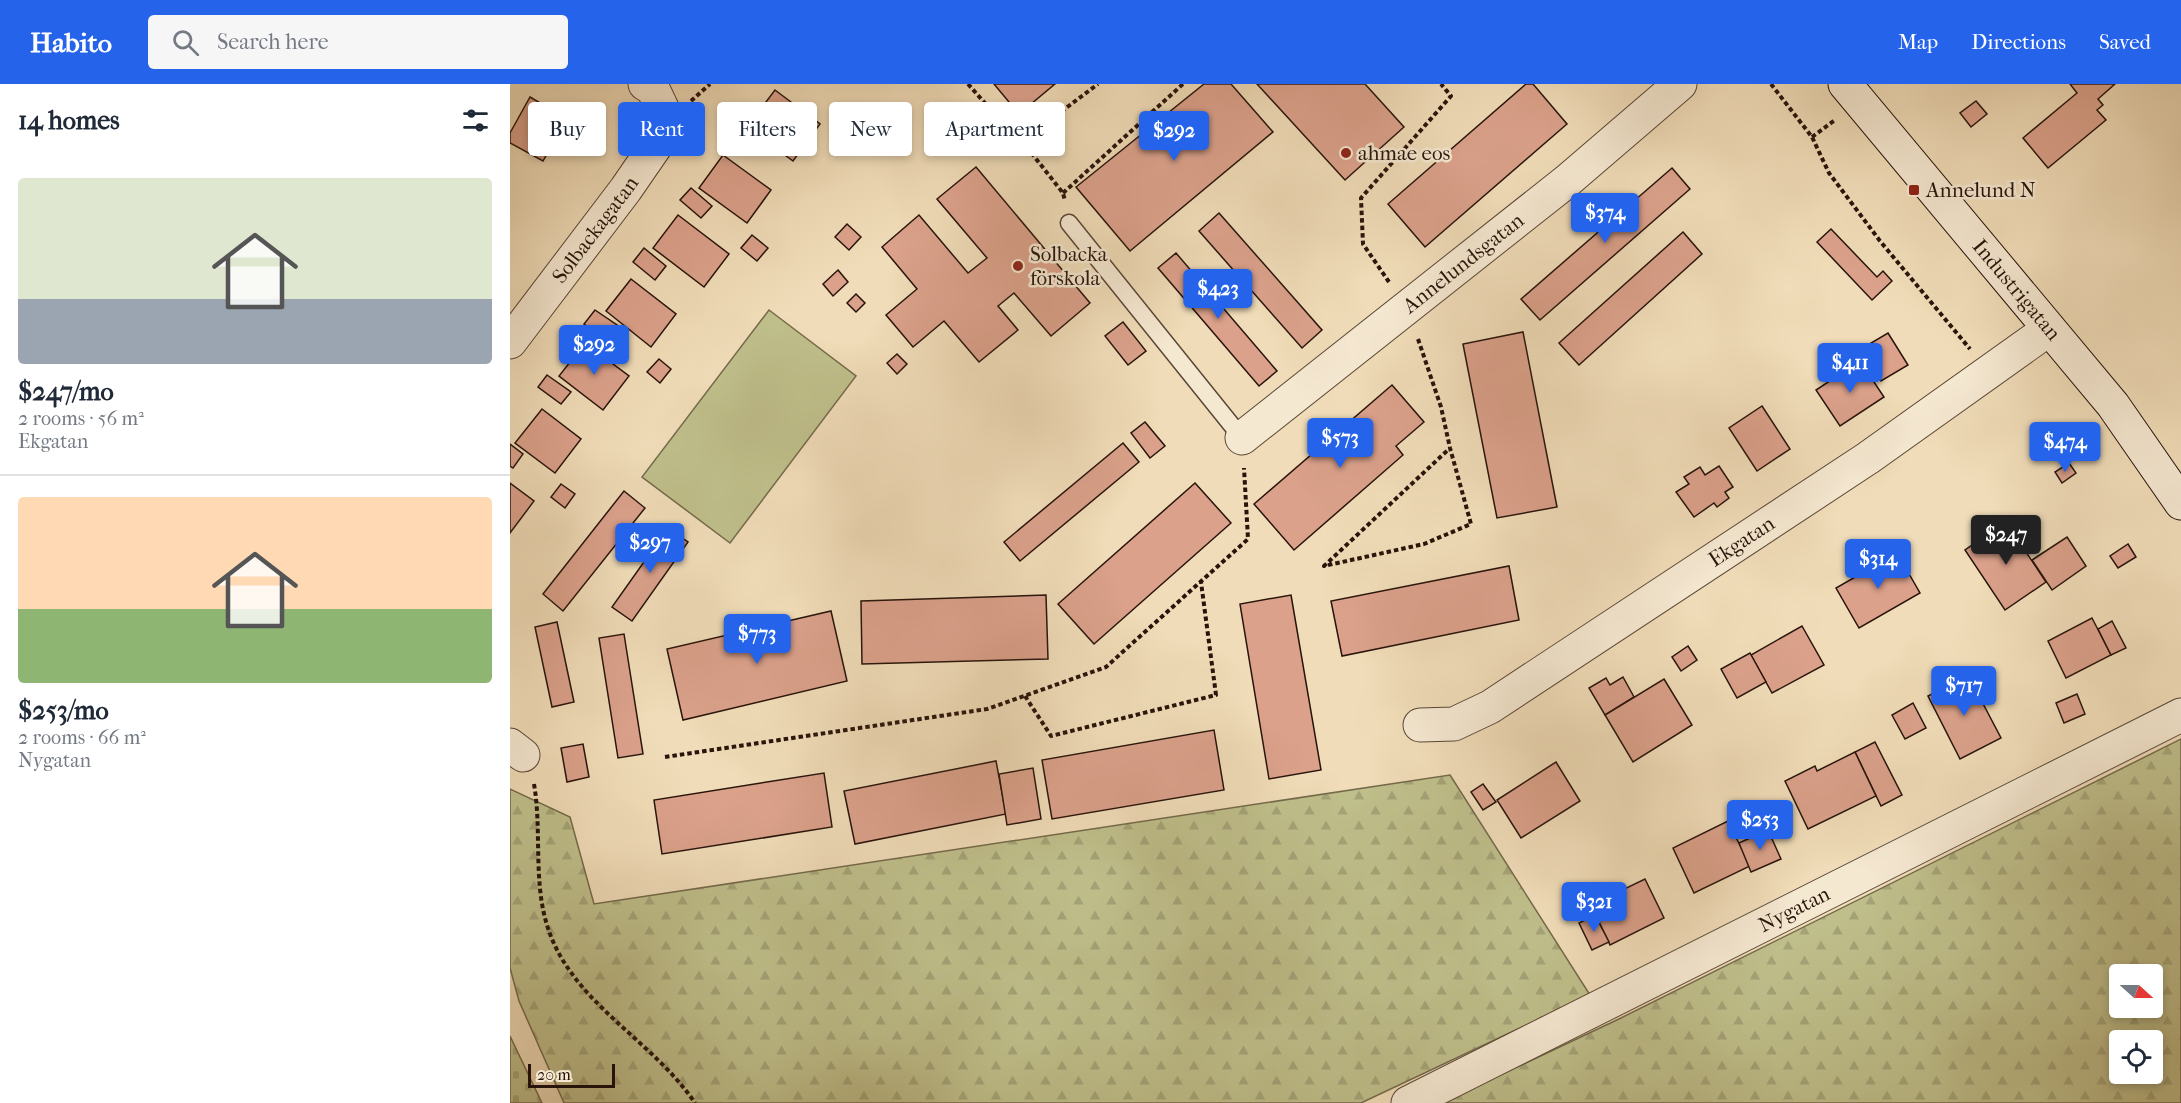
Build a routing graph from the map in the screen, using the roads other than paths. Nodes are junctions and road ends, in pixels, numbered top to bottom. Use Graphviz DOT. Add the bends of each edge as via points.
graph roads {
  1 [pos="645,84"];
  2 [pos="1680,84"];
  3 [pos="1845,84"];
  4 [pos="1069,223"];
  5 [pos="2049,329"];
  6 [pos="510,342"];
  7 [pos="1242,438"];
  8 [pos="2181,503"];
  9 [pos="2181,715"];
  10 [pos="1420,725"];
  11 [pos="1408,1103"];
  1 -- 6 [label="street, Solbackagatan" via="653,89 670,125"];
  2 -- 7 [label="street, Annelundsgatan" via="1567,181"];
  3 -- 5 [label="street, Industrigatan"];
  4 -- 7 [label="lane"];
  5 -- 8 [label="street, Industrigatan" via="2113,405"];
  5 -- 10 [label="street, Ekgatan" via="1868,458 1490,707 1454,724"];
  9 -- 11 [label="street, Nygatan"];
}
